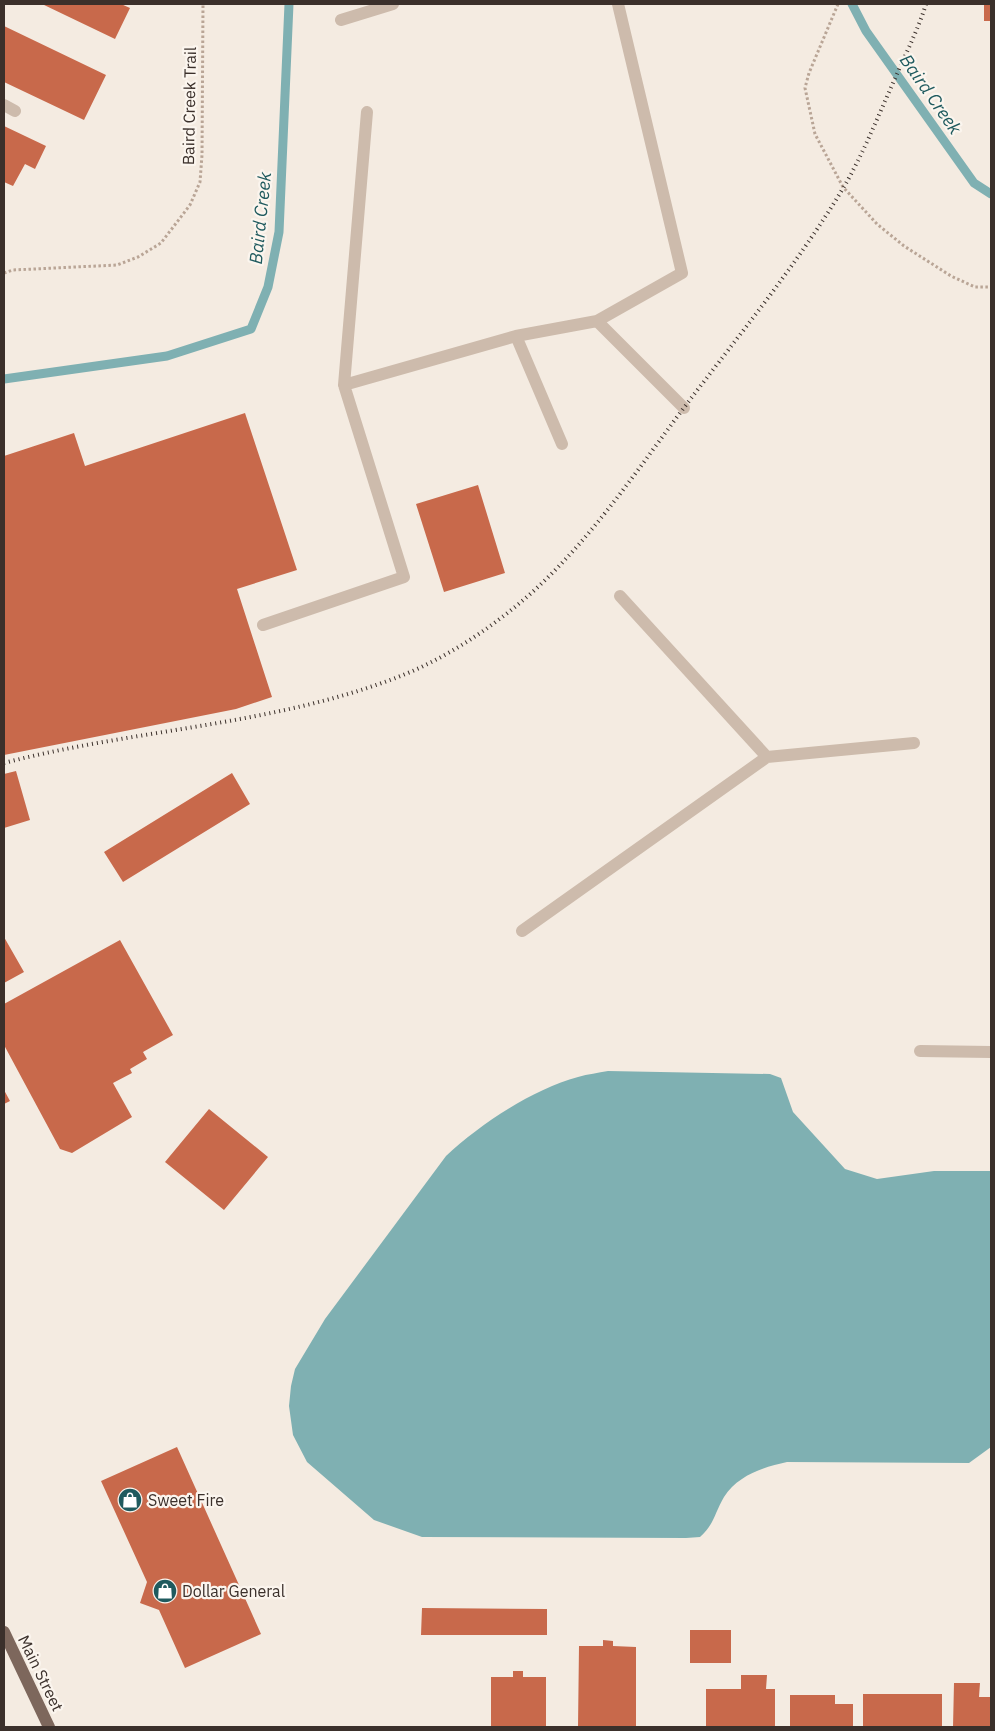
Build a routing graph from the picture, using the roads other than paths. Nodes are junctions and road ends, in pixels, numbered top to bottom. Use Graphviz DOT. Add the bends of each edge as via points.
graph roads {
  1 [pos="393,4"];
  2 [pos="618,4"];
  3 [pos="341,20"];
  4 [pos="367,112"];
  5 [pos="597,320"];
  6 [pos="516,336"];
  7 [pos="344,385"];
  8 [pos="684,408"];
  9 [pos="562,444"];
  10 [pos="620,596"];
  11 [pos="263,625"];
  12 [pos="914,743"];
  13 [pos="767,756"];
  14 [pos="522,931"];
  15 [pos="920,1051"];
  16 [pos="991,1052"];
  17 [pos="4,1632"];
  18 [pos="49,1727"];
  1 -- 3 [label="street"];
  2 -- 5 [label="street" via="682,273"];
  4 -- 7 [label="street"];
  5 -- 6 [label="street"];
  5 -- 8 [label="street"];
  6 -- 7 [label="street"];
  6 -- 9 [label="street"];
  7 -- 11 [label="street" via="404,577"];
  10 -- 13 [label="street"];
  12 -- 13 [label="street"];
  13 -- 14 [label="street"];
  15 -- 16 [label="street"];
  17 -- 18 [label="main road, Main Street"];
}
